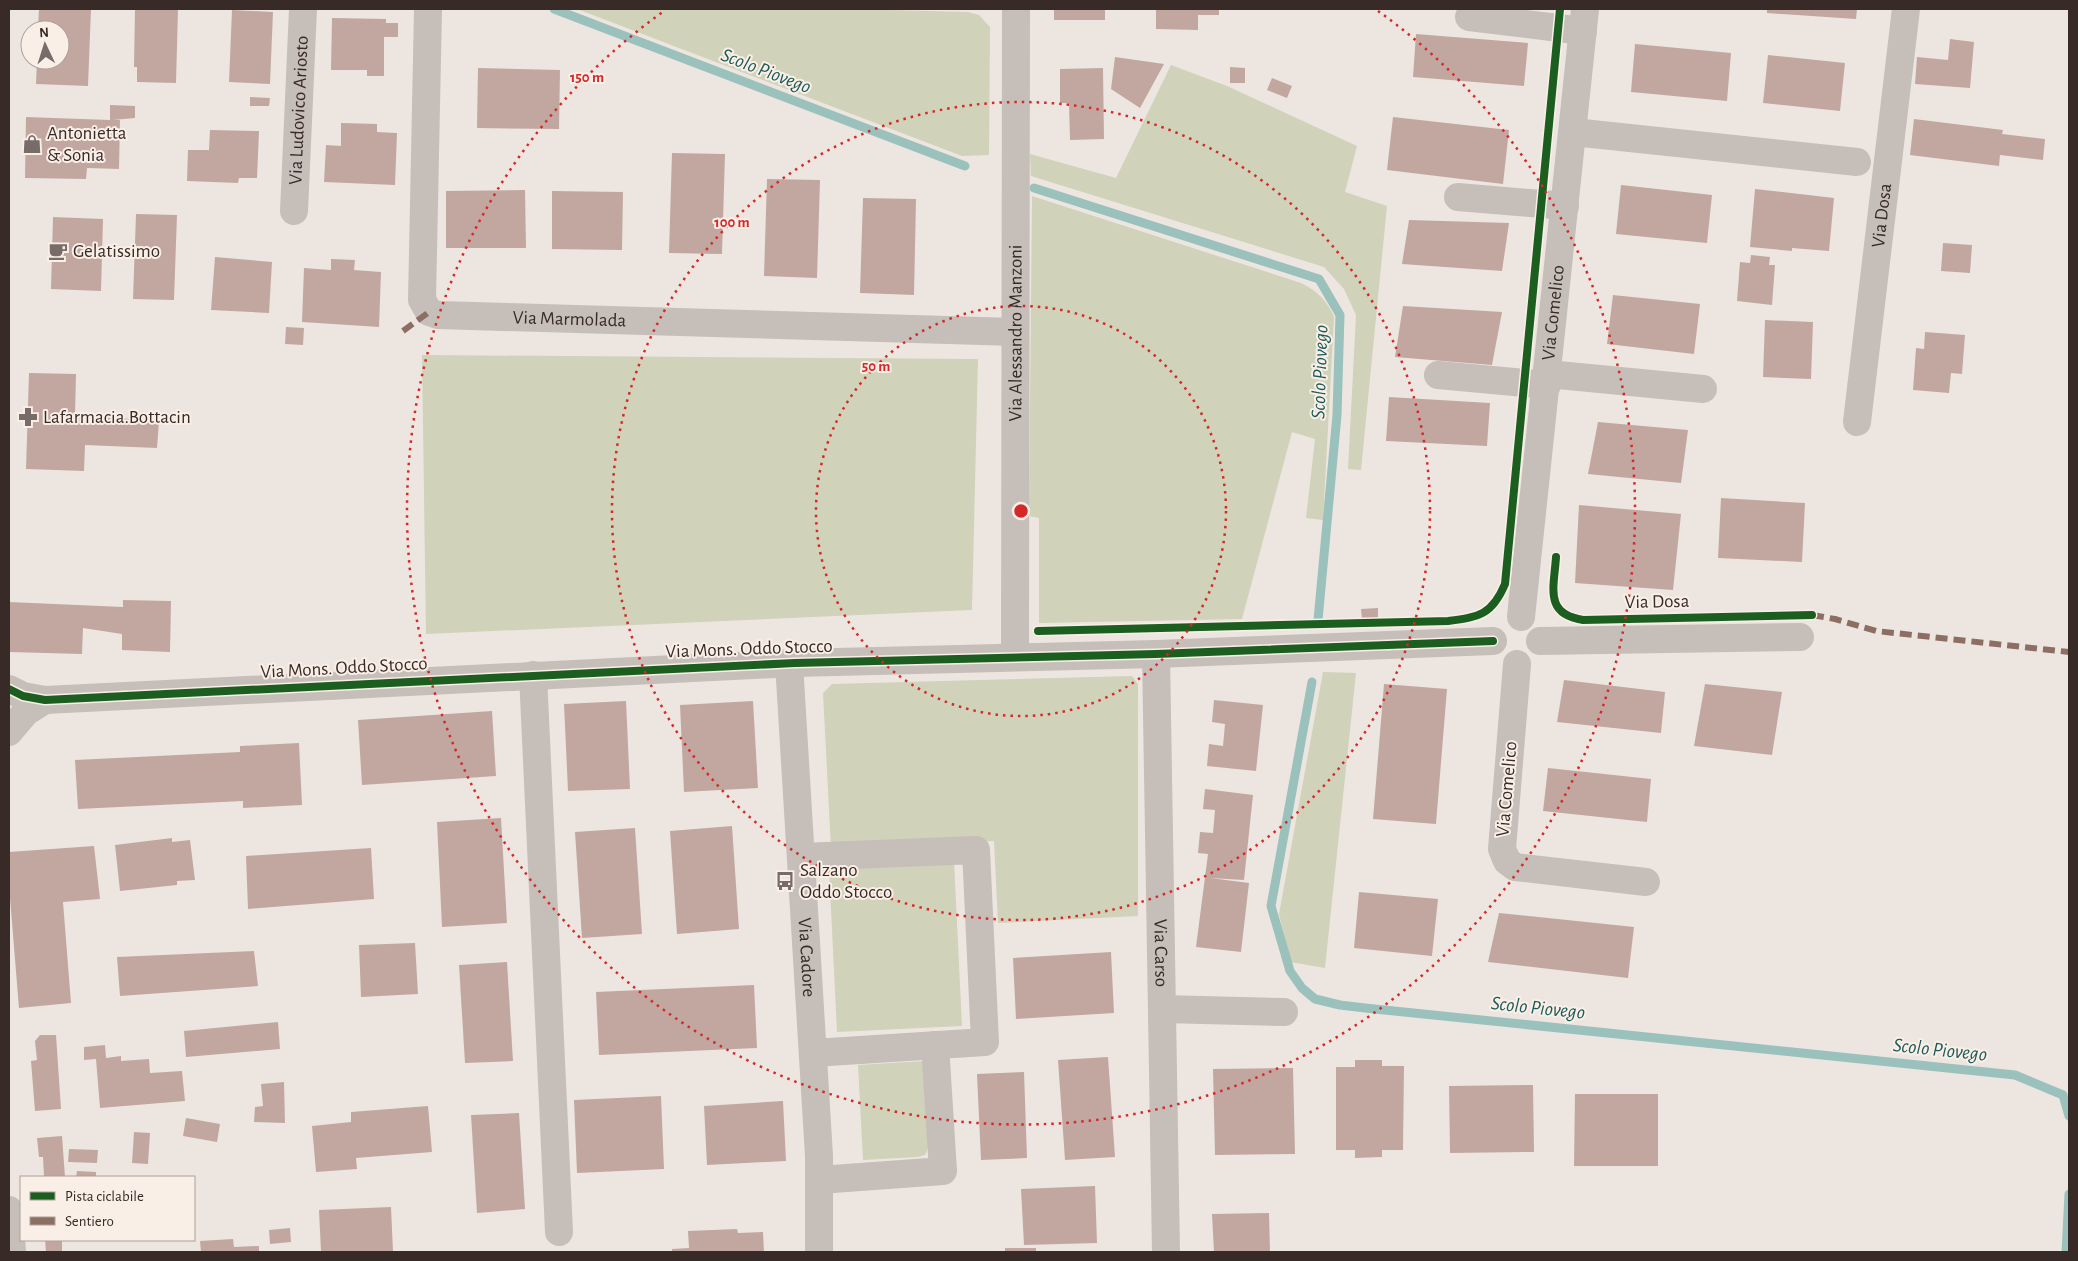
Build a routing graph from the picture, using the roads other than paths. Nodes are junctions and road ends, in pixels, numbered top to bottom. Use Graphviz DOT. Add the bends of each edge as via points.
graph roads {
  1 [pos="303,9"];
  2 [pos="428,9"];
  3 [pos="1016,9"];
  4 [pos="1906,9"];
  5 [pos="1469,17"];
  6 [pos="1584,20"];
  7 [pos="1573,132"];
  8 [pos="1857,162"];
  9 [pos="1458,197"];
  10 [pos="1565,206"];
  11 [pos="294,211"];
  12 [pos="1015,332"];
  13 [pos="1438,375"];
  14 [pos="1547,379"];
  15 [pos="1703,390"];
  16 [pos="1857,422"];
  17 [pos="1521,617"];
  18 [pos="1800,637"];
  19 [pos="1493,641"];
  20 [pos="1540,641"];
  21 [pos="1156,654"];
  22 [pos="1014,657"];
  23 [pos="789,663"];
  24 [pos="1517,664"];
  25 [pos="533,675"];
  26 [pos="22,697"];
  27 [pos="9,732"];
  28 [pos="801,857"];
  29 [pos="1646,882"];
  30 [pos="1162,1009"];
  31 [pos="1284,1012"];
  32 [pos="935,1045"];
  33 [pos="812,1053"];
  34 [pos="819,1180"];
  35 [pos="9,1210"];
  36 [pos="560,1232"];
  37 [pos="12,1252"];
  38 [pos="819,1252"];
  39 [pos="1166,1252"];
  1 -- 11 [label="street, Via Ludovico Ariosto"];
  2 -- 12 [label="street, Via Marmolada" via="422,300 429,312 448,316"];
  3 -- 12 [label="street, Via Alessandro Manzoni"];
  4 -- 16 [label="street, Via Dosa"];
  5 -- 6 [label="street"];
  6 -- 7 [label="street, Via Comelico"];
  7 -- 8 [label="street"];
  7 -- 10 [label="street, Via Comelico"];
  9 -- 10 [label="street"];
  10 -- 14 [label="street, Via Comelico"];
  12 -- 22 [label="street, Via Alessandro Manzoni"];
  13 -- 14 [label="street"];
  14 -- 15 [label="street"];
  14 -- 17 [label="street, Via Comelico"];
  17 -- 19 [label="street" via="1501,623"];
  17 -- 20 [label="street" via="1535,626"];
  18 -- 20 [label="street"];
  19 -- 21 [label="street, Via Mons. Oddo Stocco"];
  19 -- 24 [label="street" via="1498,655"];
  20 -- 24 [label="street" via="1536,654 1530,660"];
  21 -- 22 [label="street, Via Mons. Oddo Stocco"];
  21 -- 30 [label="street, Via Carso"];
  22 -- 23 [label="street, Via Mons. Oddo Stocco"];
  23 -- 25 [label="street, Via Mons. Oddo Stocco"];
  23 -- 28 [label="street, Via Cadore"];
  24 -- 29 [label="street, Via Comelico" via="1502,854 1515,867"];
  25 -- 26 [label="street, Via Mons. Oddo Stocco"];
  25 -- 36 [label="street"];
  26 -- 27 [label="street, Via Mons. Oddo Stocco" via="26,712"];
  28 -- 32 [label="street" via="976,850 985,1042"];
  28 -- 33 [label="street, Via Cadore"];
  30 -- 31 [label="street"];
  30 -- 39 [label="street, Via Carso"];
  32 -- 33 [label="street"];
  32 -- 34 [label="street" via="943,1171"];
  33 -- 34 [label="street, Via Cadore"];
  34 -- 38 [label="street, Via Cadore"];
  35 -- 37 [label="street"];
}
